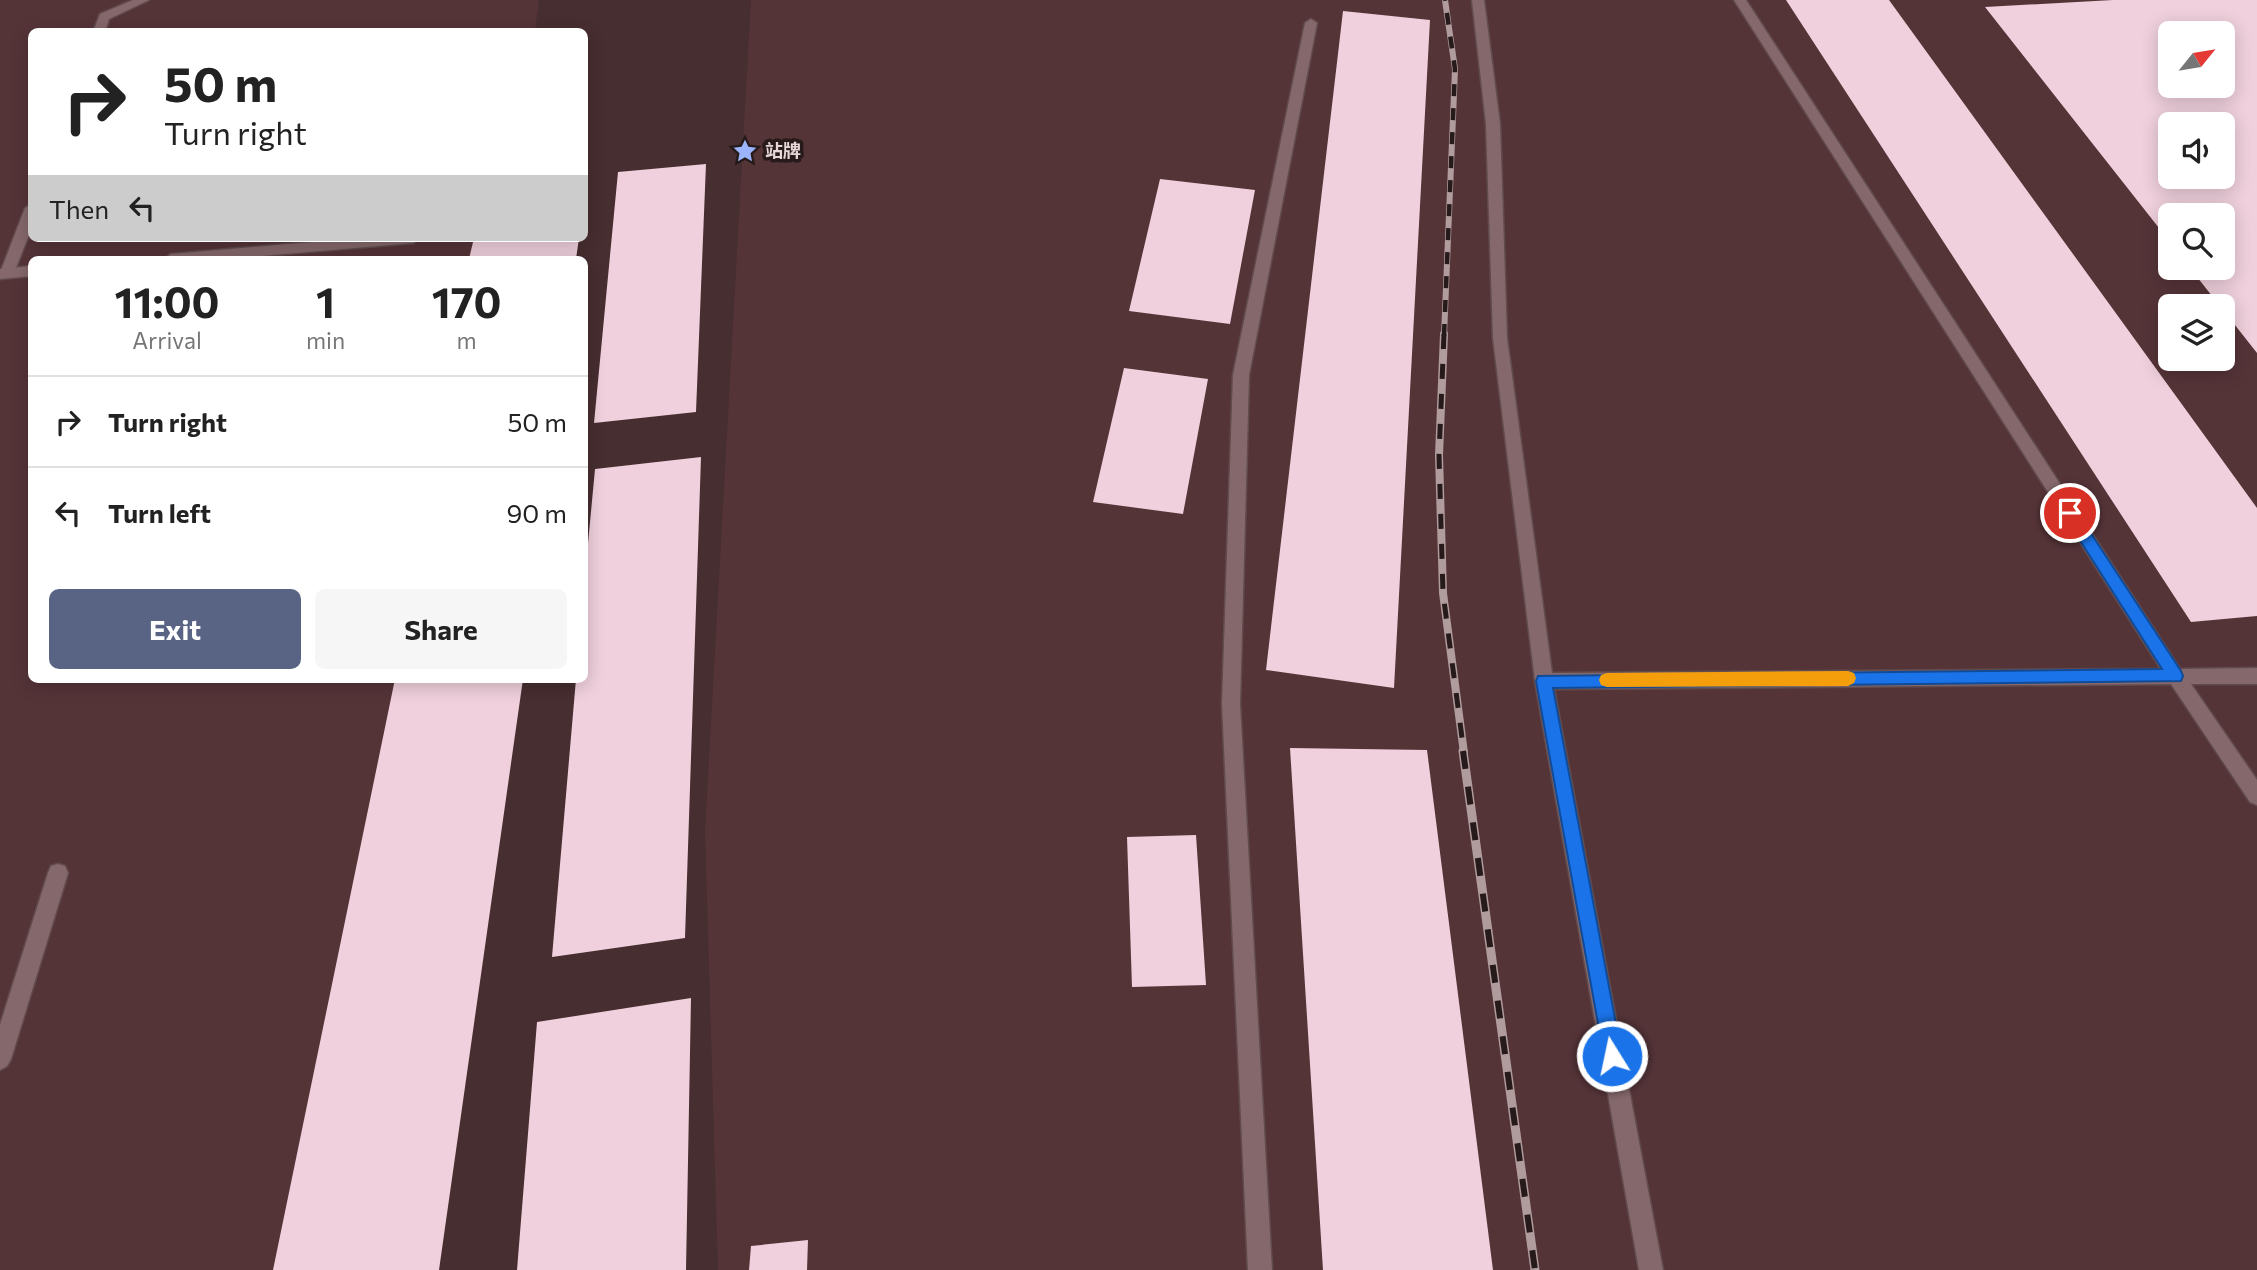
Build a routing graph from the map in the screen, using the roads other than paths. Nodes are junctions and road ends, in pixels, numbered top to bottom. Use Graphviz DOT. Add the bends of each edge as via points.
graph roads {
  1 [pos="143,0"];
  2 [pos="1478,0"];
  3 [pos="1740,0"];
  4 [pos="1311,23"];
  5 [pos="100,28"];
  6 [pos="28,217"];
  7 [pos="367,242"];
  8 [pos="206,256"];
  9 [pos="28,271"];
  10 [pos="3,274"];
  11 [pos="0,288"];
  12 [pos="2175,676"];
  13 [pos="2257,676"];
  14 [pos="1544,681"];
  15 [pos="2257,796"];
  16 [pos="58,873"];
  17 [pos="0,1059"];
  18 [pos="1260,1270"];
  19 [pos="1651,1270"];
  1 -- 5 [label="street" via="104,17"];
  2 -- 14 [label="street" via="1493,124 1500,338"];
  3 -- 12 [label="street"];
  4 -- 18 [label="street" via="1241,375 1231,704"];
  6 -- 10 [label="street"];
  7 -- 8 [label="street"];
  9 -- 10 [label="street"];
  10 -- 11 [label="street"];
  12 -- 13 [label="street"];
  12 -- 14 [label="street"];
  12 -- 15 [label="street"];
  14 -- 19 [label="street"];
  16 -- 17 [label="street"];
}
